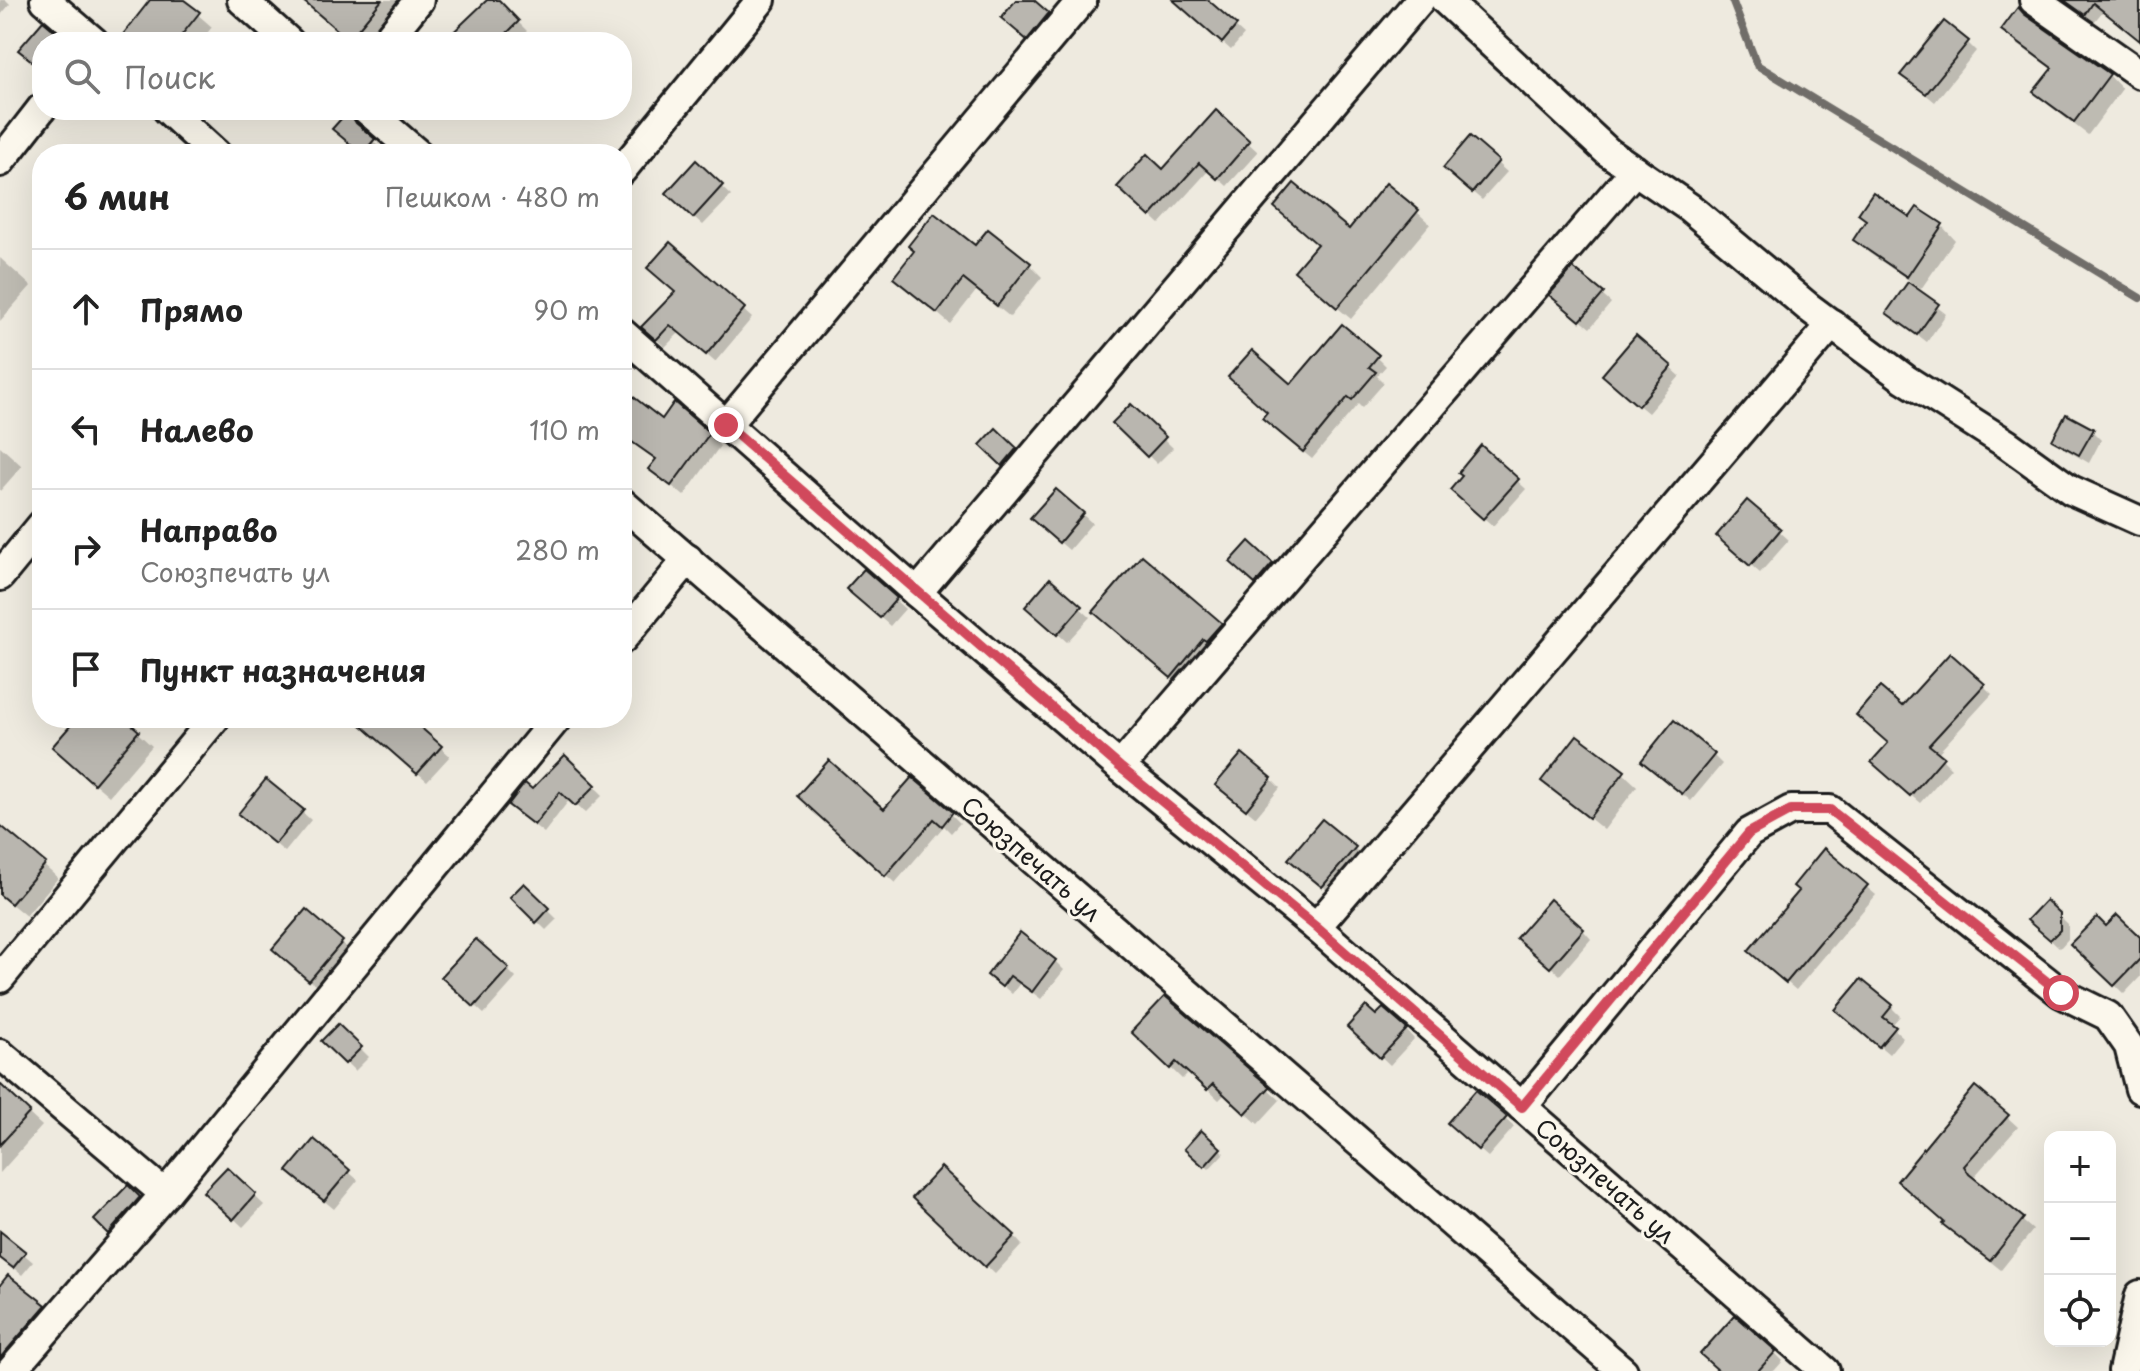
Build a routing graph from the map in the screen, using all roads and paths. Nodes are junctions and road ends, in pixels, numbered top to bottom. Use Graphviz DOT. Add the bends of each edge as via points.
graph roads {
  1 [pos="45,0"];
  2 [pos="242,0"];
  3 [pos="419,0"];
  4 [pos="761,0"];
  5 [pos="1082,0"];
  6 [pos="1420,0"];
  7 [pos="1445,0"];
  8 [pos="2034,0"];
  9 [pos="82,32"];
  10 [pos="278,32"];
  11 [pos="393,32"];
  12 [pos="2140,74"];
  13 [pos="33,120"];
  14 [pos="179,120"];
  15 [pos="379,120"];
  16 [pos="205,144"];
  17 [pos="406,144"];
  18 [pos="632,158"];
  19 [pos="0,162"];
  20 [pos="1635,170"];
  21 [pos="1832,324"];
  22 [pos="632,342"];
  23 [pos="726,425"];
  24 [pos="632,511"];
  25 [pos="2140,521"];
  26 [pos="32,537"];
  27 [pos="688,559"];
  28 [pos="0,576"];
  29 [pos="917,593"];
  30 [pos="632,627"];
  31 [pos="207,728"];
  32 [pos="549,728"];
  33 [pos="1120,767"];
  34 [pos="1316,927"];
  35 [pos="0,978"];
  36 [pos="0,1054"];
  37 [pos="2140,1089"];
  38 [pos="1522,1107"];
  39 [pos="165,1194"];
  40 [pos="2140,1295"];
  41 [pos="11,1371"];
  42 [pos="1623,1371"];
  43 [pos="1825,1371"];
  44 [pos="2123,1371"];
  1 -- 9 [label="street"];
  2 -- 10 [label="street"];
  3 -- 11 [label="street"];
  4 -- 18 [label="street"];
  5 -- 23 [label="street"];
  6 -- 29 [label="street"];
  7 -- 20 [label="street" via="1608,152"];
  8 -- 12 [label="street"];
  13 -- 19 [label="street"];
  14 -- 16 [label="street"];
  15 -- 17 [label="street"];
  20 -- 21 [label="street"];
  20 -- 33 [label="street"];
  21 -- 25 [label="street" via="2071,490"];
  21 -- 34 [label="street"];
  22 -- 23 [label="street, Союзпечать ул"];
  23 -- 29 [label="street, Союзпечать ул"];
  24 -- 27 [label="street, Союзпечать ул"];
  26 -- 28 [label="street"];
  27 -- 30 [label="street"];
  27 -- 42 [label="street, Союзпечать ул"];
  29 -- 33 [label="street, Союзпечать ул"];
  31 -- 35 [label="street"];
  32 -- 39 [label="street"];
  33 -- 34 [label="street, Союзпечать ул"];
  34 -- 38 [label="street, Союзпечать ул"];
  36 -- 39 [label="street"];
  37 -- 38 [label="street" via="2129,1046 2108,1016 2061,993 1830,810 1791,810 1749,833"];
  38 -- 43 [label="street, Союзпечать ул"];
  39 -- 41 [label="street"];
  40 -- 44 [label="street"];
}
